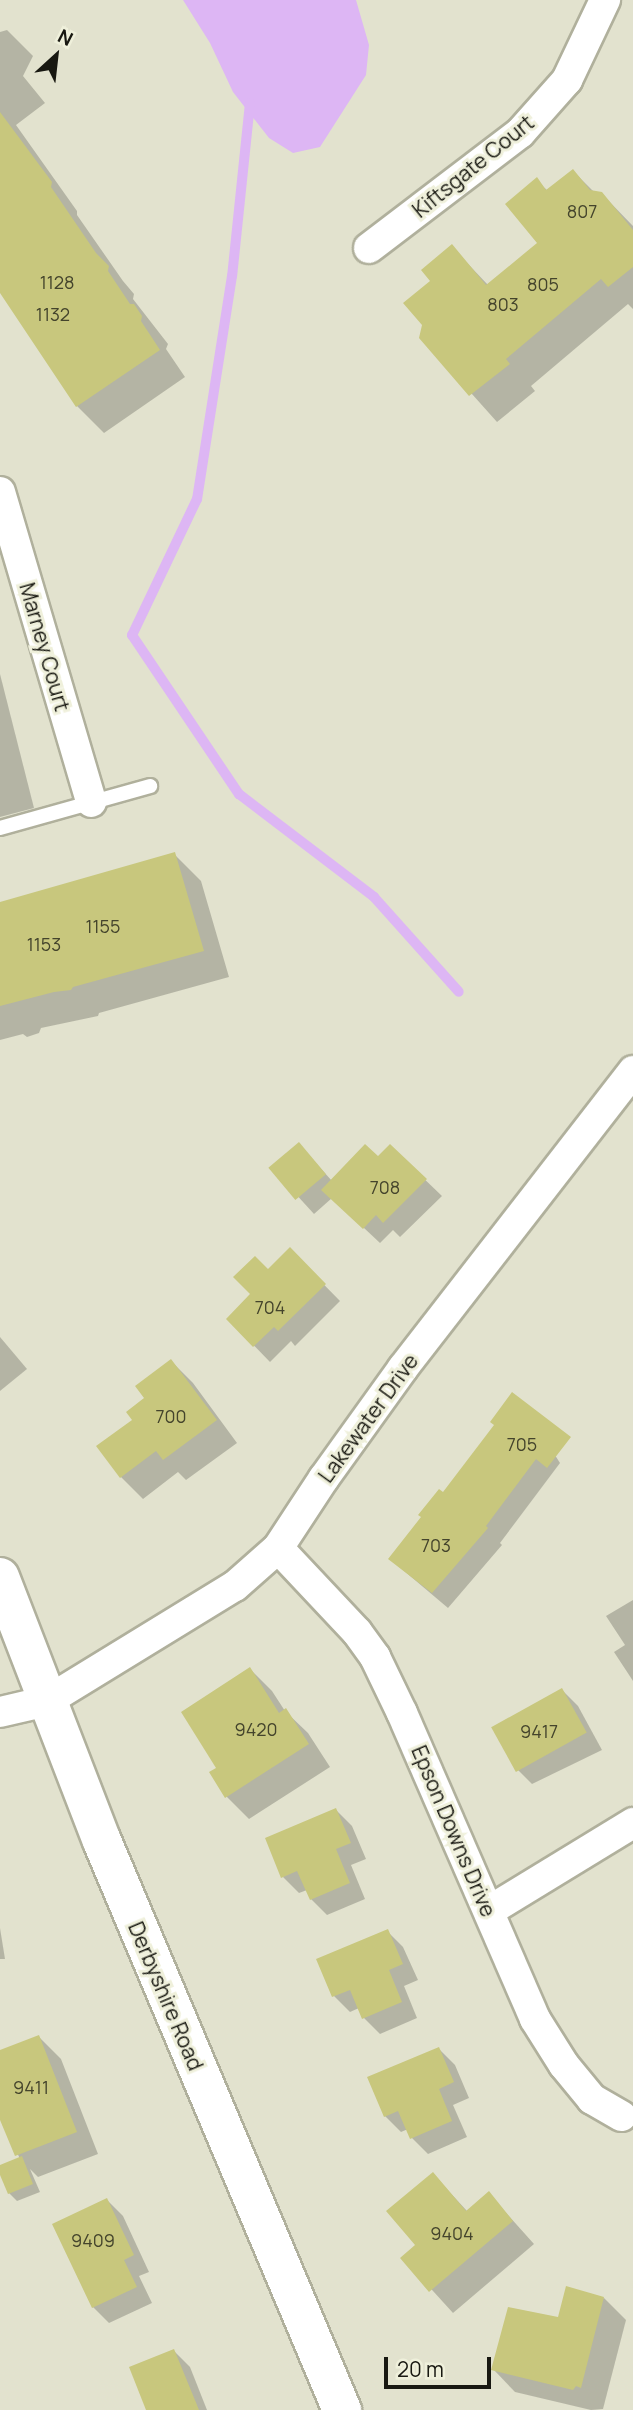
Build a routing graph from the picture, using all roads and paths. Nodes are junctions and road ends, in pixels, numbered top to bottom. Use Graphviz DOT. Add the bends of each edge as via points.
graph roads {
  1 [pos="605,0"];
  2 [pos="369,248"];
  3 [pos="0,492"];
  4 [pos="150,786"];
  5 [pos="92,802"];
  6 [pos="0,828"];
  7 [pos="633,1070"];
  8 [pos="278,1548"];
  9 [pos="0,1577"];
  10 [pos="47,1701"];
  11 [pos="0,1712"];
  12 [pos="633,1823"];
  13 [pos="489,1911"];
  14 [pos="621,2116"];
  15 [pos="342,2410"];
  1 -- 2 [label="street, Kiftsgate Court" via="567,80 520,133"];
  3 -- 5 [label="street, Marney Court"];
  4 -- 5 [label="lane"];
  5 -- 6 [label="lane"];
  7 -- 8 [label="street, Lakewater Drive" via="403,1368"];
  8 -- 10 [label="street, Lakewater Drive" via="235,1586"];
  8 -- 13 [label="street, Epson Downs Drive" via="375,1657"];
  9 -- 10 [label="street, Derbyshire Road"];
  10 -- 11 [label="street, Lakewater Drive"];
  10 -- 15 [label="street, Derbyshire Road"];
  12 -- 13 [label="street"];
  13 -- 14 [label="street, Epson Downs Drive" via="535,2019 564,2065 592,2099"];
}
